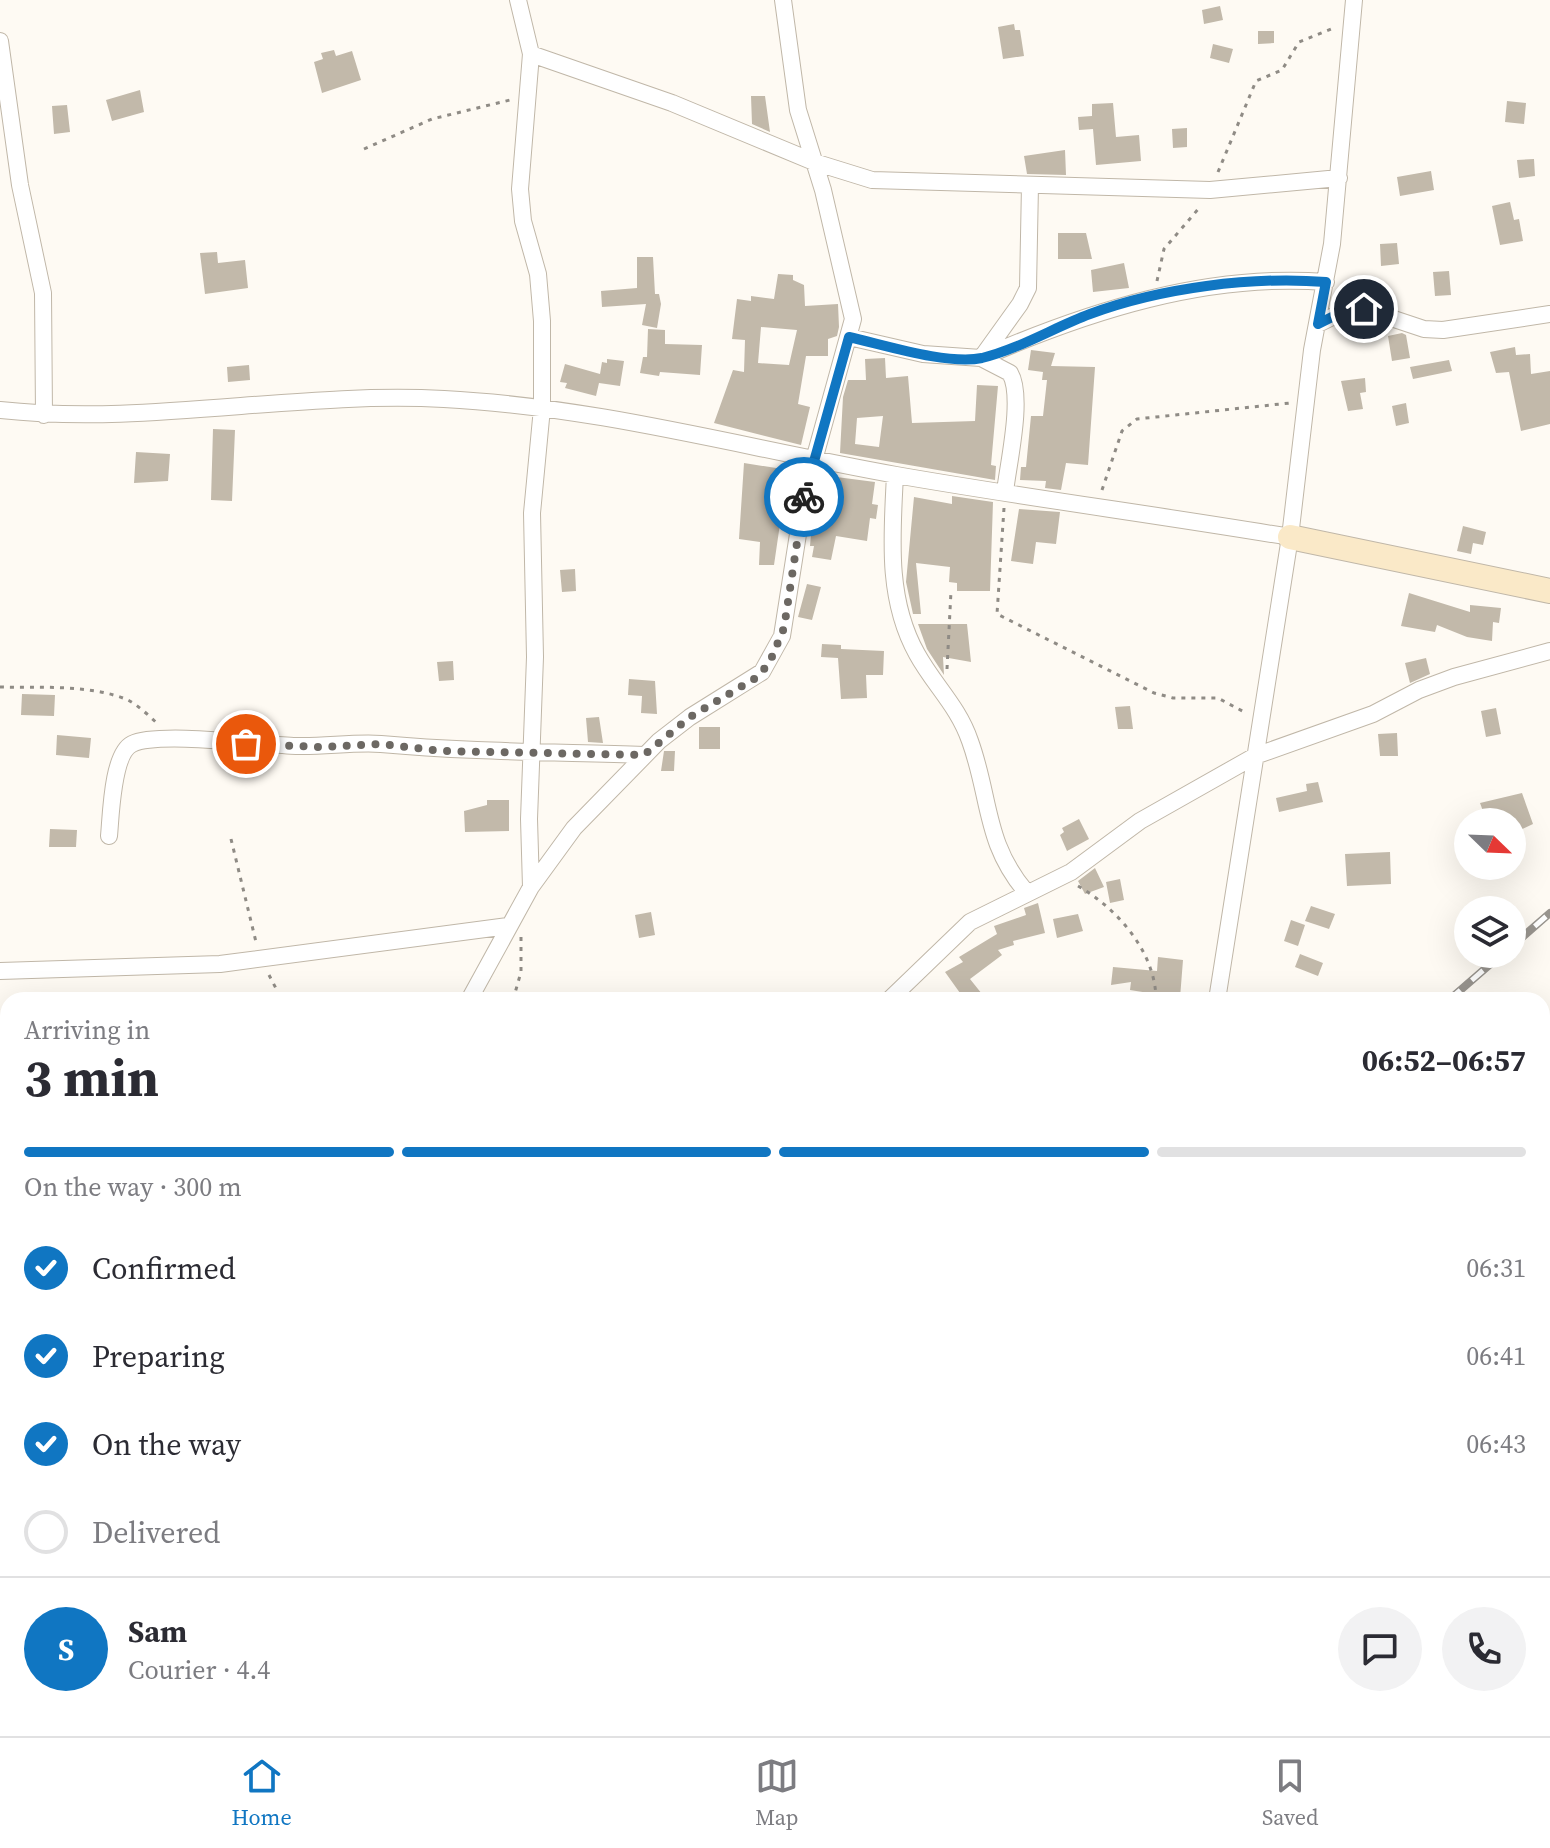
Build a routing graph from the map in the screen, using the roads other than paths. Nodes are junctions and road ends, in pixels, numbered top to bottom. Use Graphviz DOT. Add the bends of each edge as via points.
graph roads {
  1 [pos="518,0"];
  2 [pos="783,0"];
  3 [pos="1354,0"];
  4 [pos="0,41"];
  5 [pos="531,54"];
  6 [pos="814,162"];
  7 [pos="1339,178"];
  8 [pos="1030,185"];
  9 [pos="1326,282"];
  10 [pos="1550,314"];
  11 [pos="1318,324"];
  12 [pos="849,337"];
  13 [pos="981,358"];
  14 [pos="542,408"];
  15 [pos="0,410"];
  16 [pos="44,415"];
  17 [pos="815,459"];
  18 [pos="895,475"];
  19 [pos="1005,492"];
  20 [pos="1290,537"];
  21 [pos="1550,591"];
  22 [pos="1550,651"];
  23 [pos="531,752"];
  24 [pos="644,755"];
  25 [pos="1255,756"];
  26 [pos="109,836"];
  27 [pos="531,887"];
  28 [pos="1027,893"];
  29 [pos="508,926"];
  30 [pos="0,971"];
  31 [pos="473,992"];
  32 [pos="898,992"];
  33 [pos="1218,992"];
  1 -- 5 [label="street"];
  2 -- 6 [label="street" via="798,110"];
  3 -- 7 [label="street"];
  4 -- 16 [label="street" via="20,185 43,293"];
  5 -- 6 [label="street" via="672,103"];
  5 -- 14 [label="street" via="520,189 541,296"];
  6 -- 8 [label="street" via="872,180"];
  6 -- 12 [label="street" via="852,303"];
  7 -- 8 [label="street" via="1210,190"];
  7 -- 9 [label="street"];
  8 -- 13 [label="street" via="1028,288"];
  9 -- 11 [label="street"];
  9 -- 13 [label="street" via="1254,279 1148,299 1095,312"];
  10 -- 11 [label="street" via="1443,330 1364,309"];
  11 -- 20 [label="street"];
  12 -- 13 [label="street" via="923,354"];
  12 -- 17 [label="street"];
  13 -- 19 [label="street" via="1006,370 1015,385"];
  14 -- 16 [label="street" via="443,399 323,400"];
  14 -- 17 [label="street" via="639,422"];
  14 -- 23 [label="street" via="532,513"];
  15 -- 16 [label="street"];
  17 -- 18 [label="street"];
  17 -- 24 [label="street" via="804,496 782,636 769,664"];
  18 -- 19 [label="street"];
  18 -- 28 [label="street" via="893,577 899,612 972,746 1001,858"];
  19 -- 20 [label="street"];
  20 -- 21 [label="street"];
  20 -- 25 [label="street"];
  22 -- 25 [label="street" via="1442,682 1373,714"];
  23 -- 24 [label="street"];
  23 -- 26 [label="street" via="181,740 133,743 117,769"];
  23 -- 27 [label="street"];
  24 -- 27 [label="street" via="574,828"];
  25 -- 28 [label="street" via="1140,821 1084,864"];
  25 -- 33 [label="street"];
  27 -- 29 [label="street"];
  28 -- 32 [label="street" via="970,922"];
  29 -- 30 [label="street" via="220,964"];
  29 -- 31 [label="street"];
}
